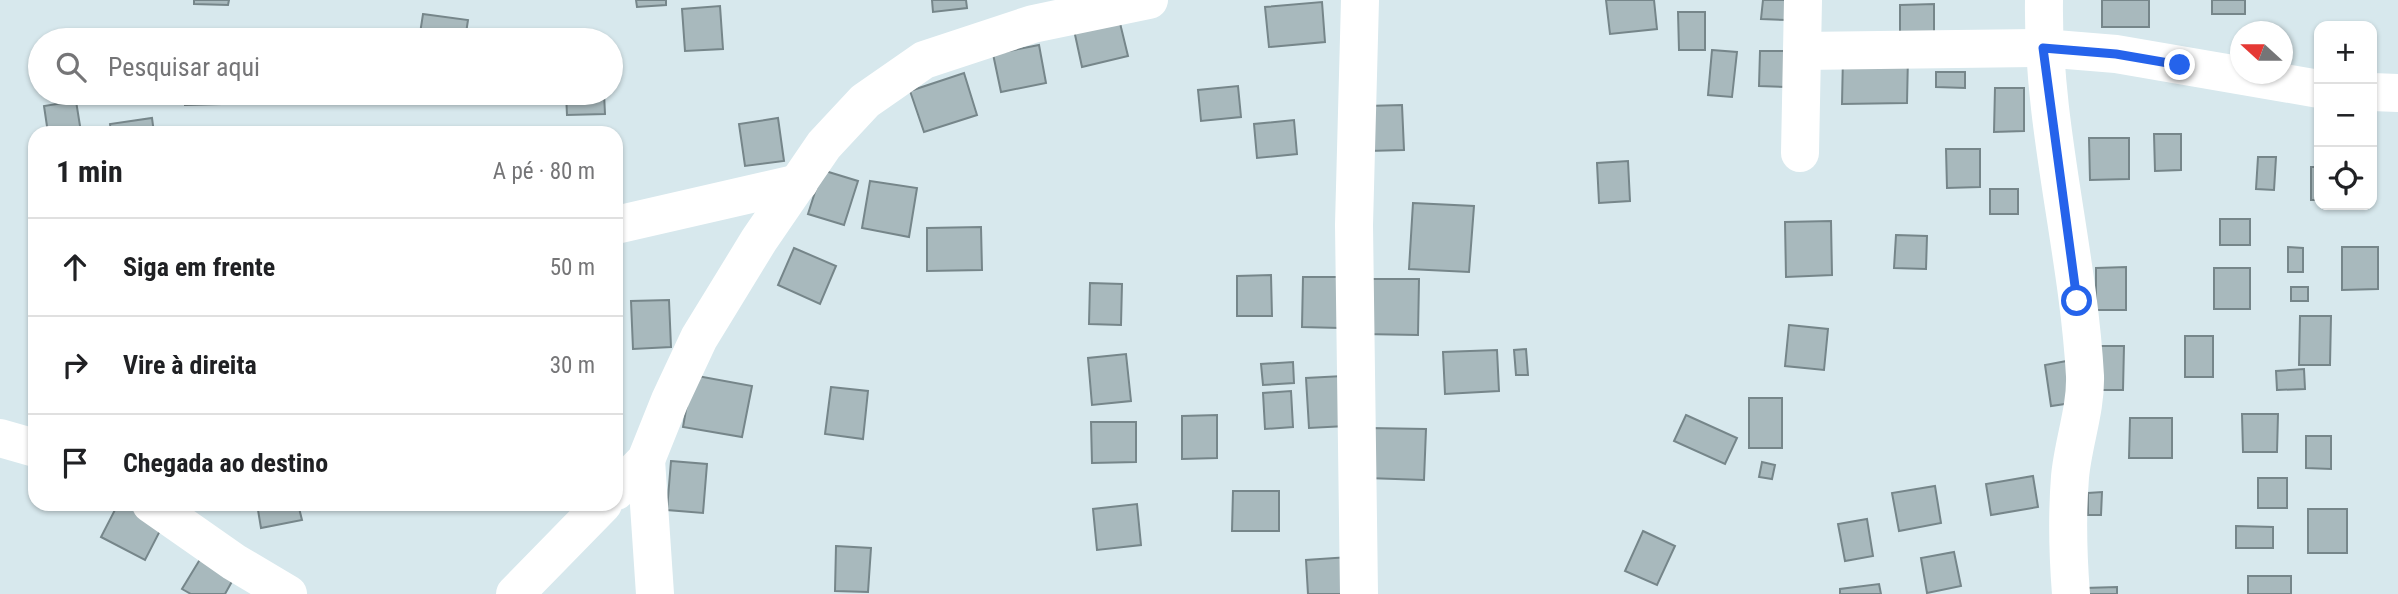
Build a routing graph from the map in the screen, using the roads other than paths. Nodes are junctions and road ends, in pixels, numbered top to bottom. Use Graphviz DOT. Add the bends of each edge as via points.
graph roads {
  1 [pos="1149,0"];
  2 [pos="1360,0"];
  3 [pos="1803,0"];
  4 [pos="2044,0"];
  5 [pos="1032,12"];
  6 [pos="2043,48"];
  7 [pos="1802,51"];
  8 [pos="2314,88"];
  9 [pos="2377,92"];
  10 [pos="2398,93"];
  11 [pos="1800,153"];
  12 [pos="799,183"];
  13 [pos="623,223"];
  14 [pos="0,438"];
  15 [pos="28,446"];
  16 [pos="646,460"];
  17 [pos="623,484"];
  18 [pos="161,511"];
  19 [pos="596,511"];
  20 [pos="288,594"];
  21 [pos="514,594"];
  22 [pos="655,594"];
  23 [pos="1359,594"];
  24 [pos="2071,594"];
  1 -- 5 [label="street"];
  2 -- 23 [label="street" via="1354,225"];
  3 -- 7 [label="street"];
  4 -- 6 [label="street"];
  5 -- 12 [label="street" via="924,60 864,101 824,145"];
  6 -- 7 [label="street"];
  6 -- 8 [label="street" via="2116,54"];
  6 -- 24 [label="street" via="2085,379 2070,476"];
  7 -- 11 [label="street"];
  9 -- 10 [label="street"];
  12 -- 13 [label="street"];
  12 -- 16 [label="street" via="699,338"];
  14 -- 15 [label="street"];
  16 -- 17 [label="street"];
  16 -- 22 [label="street"];
  18 -- 20 [label="street"];
  19 -- 21 [label="street"];
}
